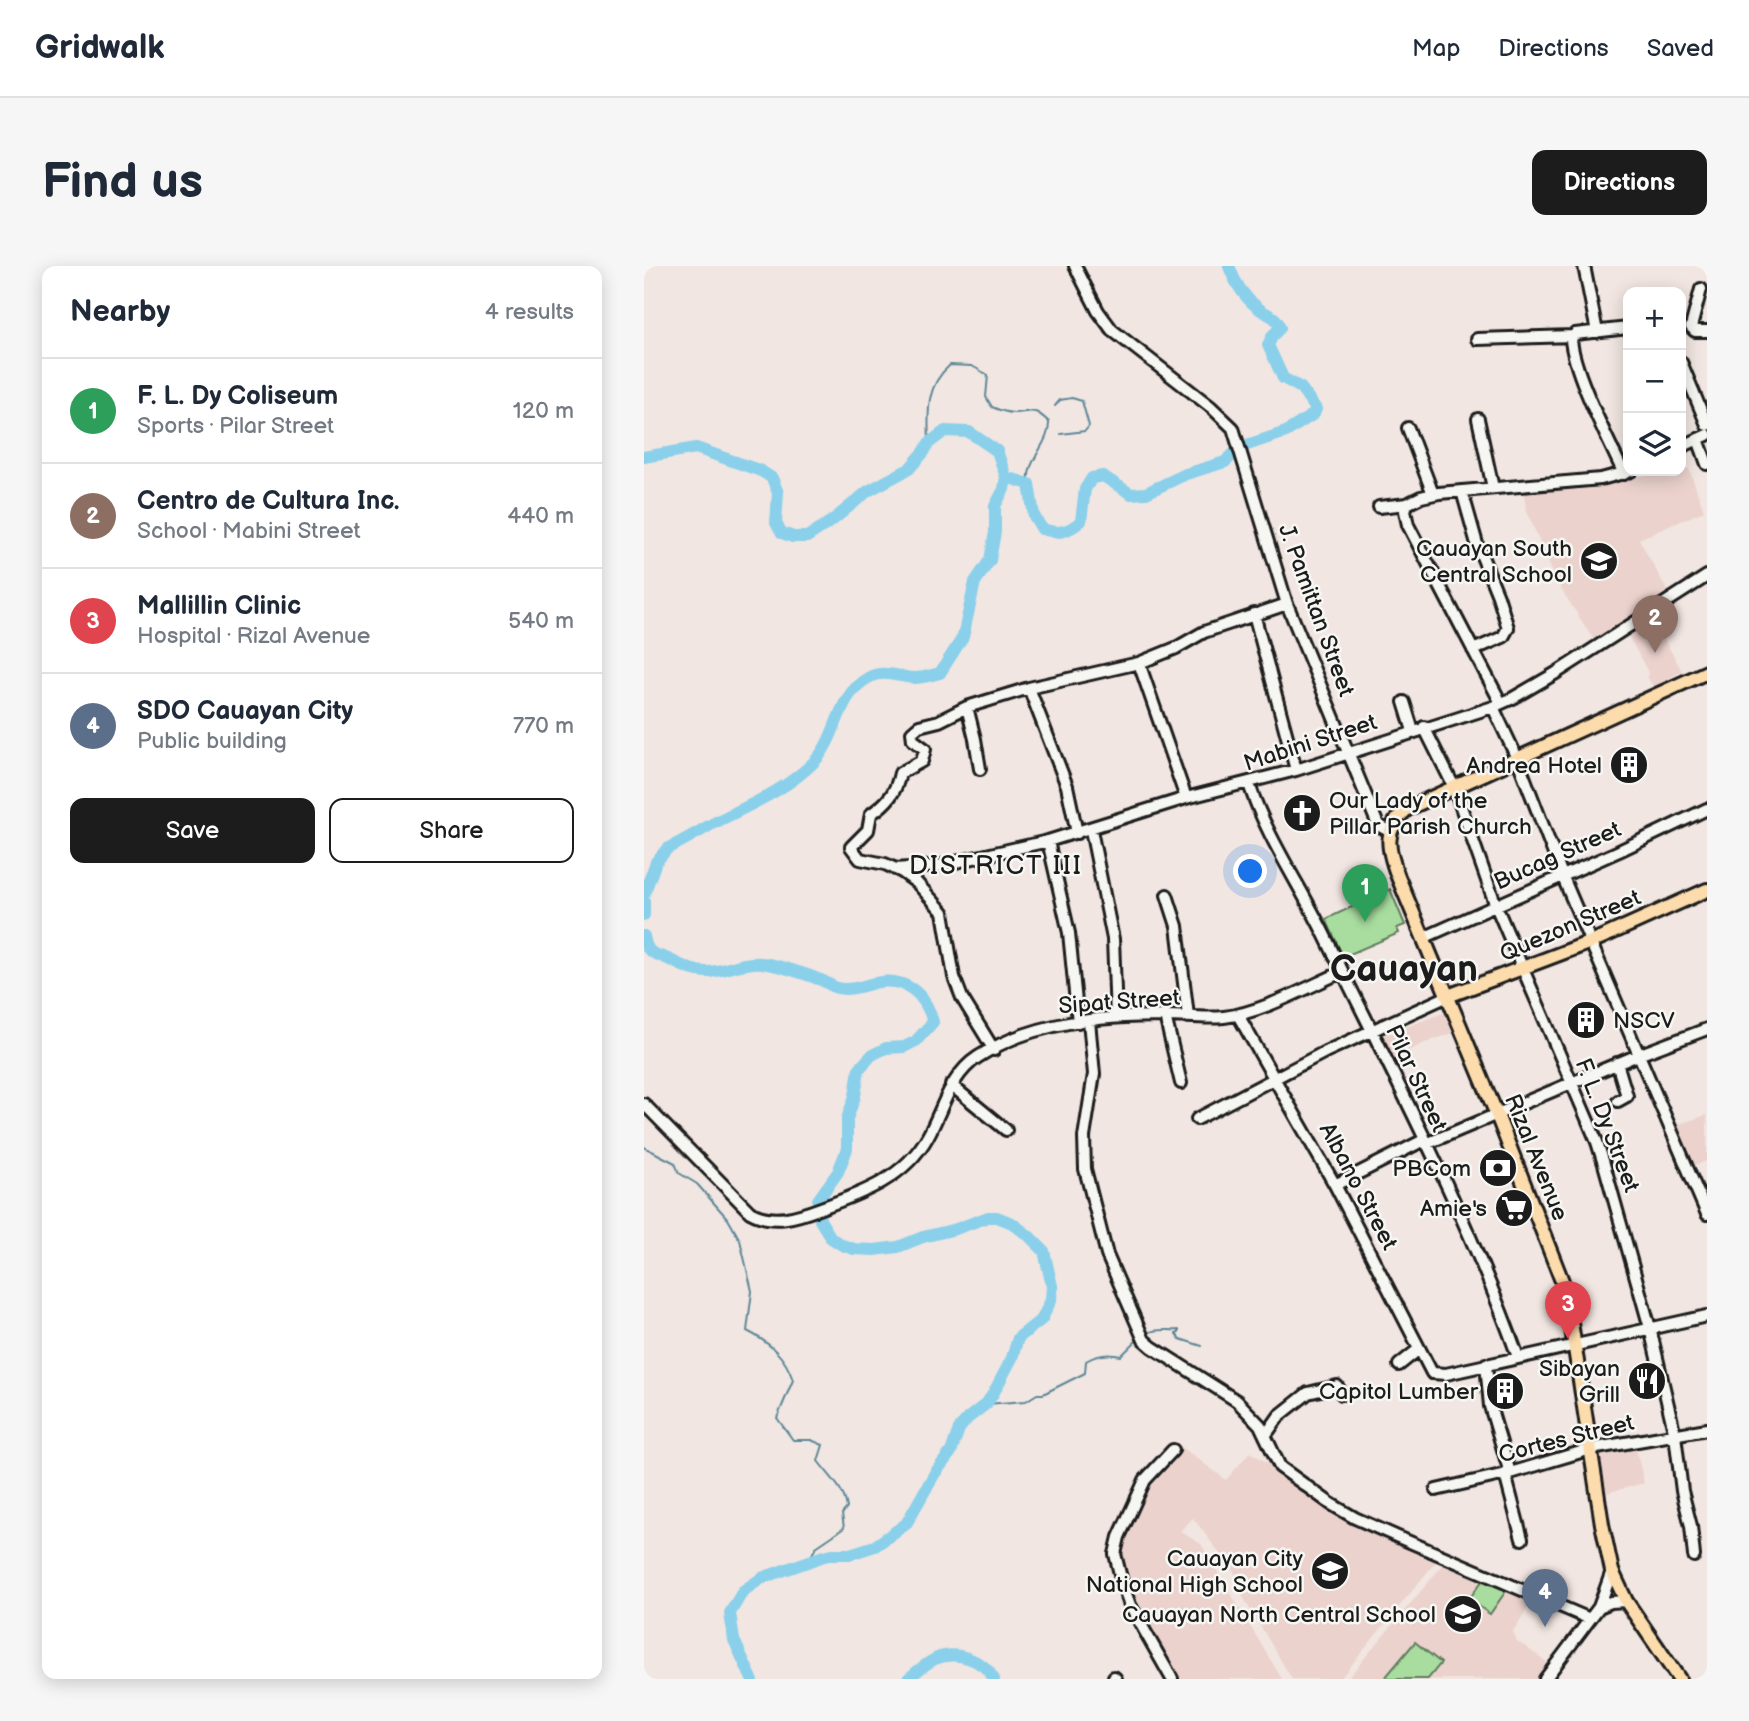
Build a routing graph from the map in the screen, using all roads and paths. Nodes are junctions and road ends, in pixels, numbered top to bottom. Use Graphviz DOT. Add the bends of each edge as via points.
graph roads {
  1 [pos="1075,266"];
  2 [pos="1584,266"];
  3 [pos="1701,289"];
  4 [pos="1623,329"];
  5 [pos="1707,331"];
  6 [pos="1597,332"];
  7 [pos="1573,336"];
  8 [pos="1477,339"];
  9 [pos="1686,374"];
  10 [pos="1478,419"];
  11 [pos="1707,425"];
  12 [pos="1408,429"];
  13 [pos="1702,437"];
  14 [pos="1686,445"];
  15 [pos="1623,461"];
  16 [pos="1707,464"];
  17 [pos="1623,473"];
  18 [pos="1493,488"];
  19 [pos="1462,491"];
  20 [pos="1433,494"];
  21 [pos="1408,504"];
  22 [pos="1379,508"];
  23 [pos="1707,576"];
  24 [pos="1287,604"];
  25 [pos="1254,614"];
  26 [pos="1474,650"];
  27 [pos="1139,663"];
  28 [pos="1707,672"];
  29 [pos="1029,688"];
  30 [pos="1404,702"];
  31 [pos="1497,705"];
  32 [pos="967,707"];
  33 [pos="1419,729"];
  34 [pos="1348,753"];
  35 [pos="1517,758"];
  36 [pos="980,769"];
  37 [pos="1296,770"];
  38 [pos="1249,784"];
  39 [pos="1454,787"];
  40 [pos="1186,798"];
  41 [pos="1707,809"];
  42 [pos="1091,830"];
  43 [pos="1391,832"];
  44 [pos="1077,834"];
  45 [pos="1048,841"];
  46 [pos="895,869"];
  47 [pos="1562,875"];
  48 [pos="1707,890"];
  49 [pos="1167,895"];
  50 [pos="1496,906"];
  51 [pos="1423,937"];
  52 [pos="1591,942"];
  53 [pos="1523,970"];
  54 [pos="1342,972"];
  55 [pos="1448,996"];
  56 [pos="1238,1015"];
  57 [pos="1165,1016"];
  58 [pos="1188,1016"];
  59 [pos="1116,1017"];
  60 [pos="1084,1021"];
  61 [pos="1371,1029"];
  62 [pos="1707,1029"];
  63 [pos="994,1050"];
  64 [pos="1638,1055"];
  65 [pos="1617,1063"];
  66 [pos="1274,1079"];
  67 [pos="1181,1083"];
  68 [pos="1571,1084"];
  69 [pos="951,1085"];
  70 [pos="1618,1101"];
  71 [pos="644,1104"];
  72 [pos="1497,1115"];
  73 [pos="1197,1119"];
  74 [pos="1006,1130"];
  75 [pos="1425,1142"];
  76 [pos="1335,1185"];
  77 [pos="1707,1214"];
  78 [pos="1707,1316"];
  79 [pos="1650,1328"];
  80 [pos="1574,1346"];
  81 [pos="1419,1349"];
  82 [pos="1518,1357"];
  83 [pos="1486,1364"];
  84 [pos="1399,1365"];
  85 [pos="1342,1394"];
  86 [pos="1707,1429"];
  87 [pos="1675,1435"];
  88 [pos="1265,1436"];
  89 [pos="1591,1449"];
  90 [pos="1173,1450"];
  91 [pos="1508,1474"];
  92 [pos="1436,1490"];
  93 [pos="1522,1539"];
  94 [pos="1694,1556"];
  95 [pos="1612,1571"];
  96 [pos="1626,1601"];
  97 [pos="1599,1607"];
  98 [pos="1590,1619"];
  99 [pos="1172,1679"];
  100 [pos="1545,1679"];
  101 [pos="1679,1679"];
  1 -- 24 [label="street, J. Pamittan Street" via="1112,330 1228,422 1238,441"];
  2 -- 6 [label="street"];
  3 -- 5 [label="street" via="1691,327"];
  4 -- 6 [label="street"];
  6 -- 7 [label="street"];
  7 -- 8 [label="street"];
  7 -- 15 [label="street" via="1576,362"];
  9 -- 11 [label="street"];
  10 -- 18 [label="street"];
  12 -- 20 [label="street"];
  13 -- 14 [label="street"];
  13 -- 16 [label="street"];
  17 -- 18 [label="street"];
  18 -- 19 [label="street"];
  19 -- 20 [label="street"];
  19 -- 26 [label="street" via="1508,628 1503,637"];
  20 -- 21 [label="street"];
  21 -- 22 [label="street"];
  21 -- 26 [label="street" via="1408,525"];
  23 -- 31 [label="street, Mabini Street" via="1556,673"];
  24 -- 25 [label="street"];
  24 -- 34 [label="street, J. Pamittan Street"];
  25 -- 27 [label="street"];
  25 -- 37 [label="street"];
  26 -- 31 [label="street"];
  27 -- 29 [label="street"];
  27 -- 40 [label="street"];
  28 -- 35 [label="main road"];
  29 -- 32 [label="street"];
  29 -- 44 [label="street" via="1067,786"];
  30 -- 33 [label="street, F. L. Dy Street"];
  31 -- 33 [label="street, Mabini Street"];
  31 -- 35 [label="street"];
  32 -- 36 [label="street"];
  32 -- 46 [label="street" via="912,732 913,740 925,749 922,761 900,773 886,804 871,814 869,830 851,846 860,859"];
  33 -- 34 [label="street, Mabini Street"];
  33 -- 39 [label="street, F. L. Dy Street"];
  34 -- 37 [label="street, Mabini Street"];
  34 -- 43 [label="street" via="1378,825"];
  35 -- 39 [label="main road"];
  35 -- 47 [label="street"];
  37 -- 38 [label="street, Mabini Street"];
  38 -- 40 [label="street, Mabini Street"];
  38 -- 54 [label="street, Pilar Street"];
  39 -- 43 [label="main road" via="1408,809"];
  39 -- 50 [label="street, F. L. Dy Street"];
  40 -- 42 [label="street, Mabini Street"];
  41 -- 47 [label="street, Bucag Street"];
  42 -- 44 [label="street, Mabini Street"];
  42 -- 59 [label="street" via="1114,939"];
  43 -- 51 [label="main road, Rizal Avenue" via="1391,857"];
  44 -- 45 [label="street, Mabini Street"];
  45 -- 46 [label="street, Mabini Street" via="938,866"];
  45 -- 60 [label="street"];
  46 -- 63 [label="street" via="917,883 943,912 954,977"];
  47 -- 50 [label="street, Bucag Street"];
  47 -- 52 [label="street"];
  48 -- 52 [label="main road, Quezon Street"];
  49 -- 58 [label="street" via="1178,926"];
  50 -- 51 [label="street, Bucag Street"];
  50 -- 53 [label="street, F. L. Dy Street"];
  51 -- 55 [label="main road, Rizal Avenue"];
  52 -- 53 [label="main road, Quezon Street"];
  52 -- 64 [label="street"];
  53 -- 55 [label="main road, Quezon Street"];
  53 -- 68 [label="street, F. L. Dy Street"];
  54 -- 56 [label="street, Sipat Street"];
  54 -- 61 [label="street, Pilar Street"];
  55 -- 61 [label="street"];
  55 -- 72 [label="main road, Rizal Avenue"];
  56 -- 58 [label="street, Sipat Street"];
  56 -- 66 [label="street, Albano Street"];
  57 -- 58 [label="street, Sipat Street"];
  57 -- 59 [label="street, Sipat Street"];
  57 -- 67 [label="street"];
  59 -- 60 [label="street, Sipat Street"];
  60 -- 63 [label="street, Sipat Street" via="1039,1029"];
  60 -- 88 [label="street" via="1094,1074 1084,1138 1085,1169 1107,1255 1140,1332 1152,1347 1237,1401"];
  61 -- 66 [label="street"];
  61 -- 75 [label="street, Pilar Street"];
  62 -- 64 [label="street"];
  63 -- 69 [label="street, Sipat Street" via="964,1067"];
  64 -- 65 [label="street"];
  64 -- 77 [label="street"];
  65 -- 68 [label="street"];
  65 -- 70 [label="street" via="1627,1096"];
  66 -- 73 [label="street"];
  66 -- 76 [label="street, Albano Street"];
  68 -- 72 [label="street"];
  68 -- 79 [label="street, F. L. Dy Street" via="1600,1153"];
  69 -- 71 [label="street, Sipat Street" via="928,1136 907,1164 875,1188 803,1215 768,1220 750,1212"];
  69 -- 74 [label="street"];
  72 -- 75 [label="street"];
  72 -- 80 [label="main road, Rizal Avenue" via="1562,1281"];
  75 -- 76 [label="street"];
  75 -- 82 [label="street, Pilar Street" via="1498,1299"];
  76 -- 81 [label="street, Albano Street"];
  78 -- 79 [label="street"];
  79 -- 80 [label="street"];
  79 -- 87 [label="street, F. L. Dy Street"];
  80 -- 82 [label="street"];
  80 -- 89 [label="main road, Rizal Avenue"];
  81 -- 83 [label="street, Albano Street" via="1432,1373"];
  81 -- 84 [label="street"];
  82 -- 83 [label="street"];
  83 -- 91 [label="street" via="1490,1406"];
  85 -- 88 [label="street" via="1337,1386 1308,1393 1279,1416"];
  86 -- 87 [label="street, Cortes Street"];
  87 -- 89 [label="street, Cortes Street"];
  87 -- 94 [label="street, F. L. Dy Street"];
  88 -- 98 [label="street" via="1280,1467 1355,1518"];
  89 -- 91 [label="street, Cortes Street"];
  89 -- 95 [label="main road, Rizal Avenue"];
  90 -- 99 [label="street" via="1145,1480 1115,1554 1130,1605"];
  91 -- 92 [label="street, Cortes Street"];
  91 -- 93 [label="street"];
  95 -- 96 [label="main road, Rizal Avenue"];
  95 -- 97 [label="street"];
  96 -- 97 [label="street"];
  96 -- 101 [label="main road, Rizal Avenue"];
  97 -- 98 [label="street"];
  98 -- 100 [label="street"];
}
